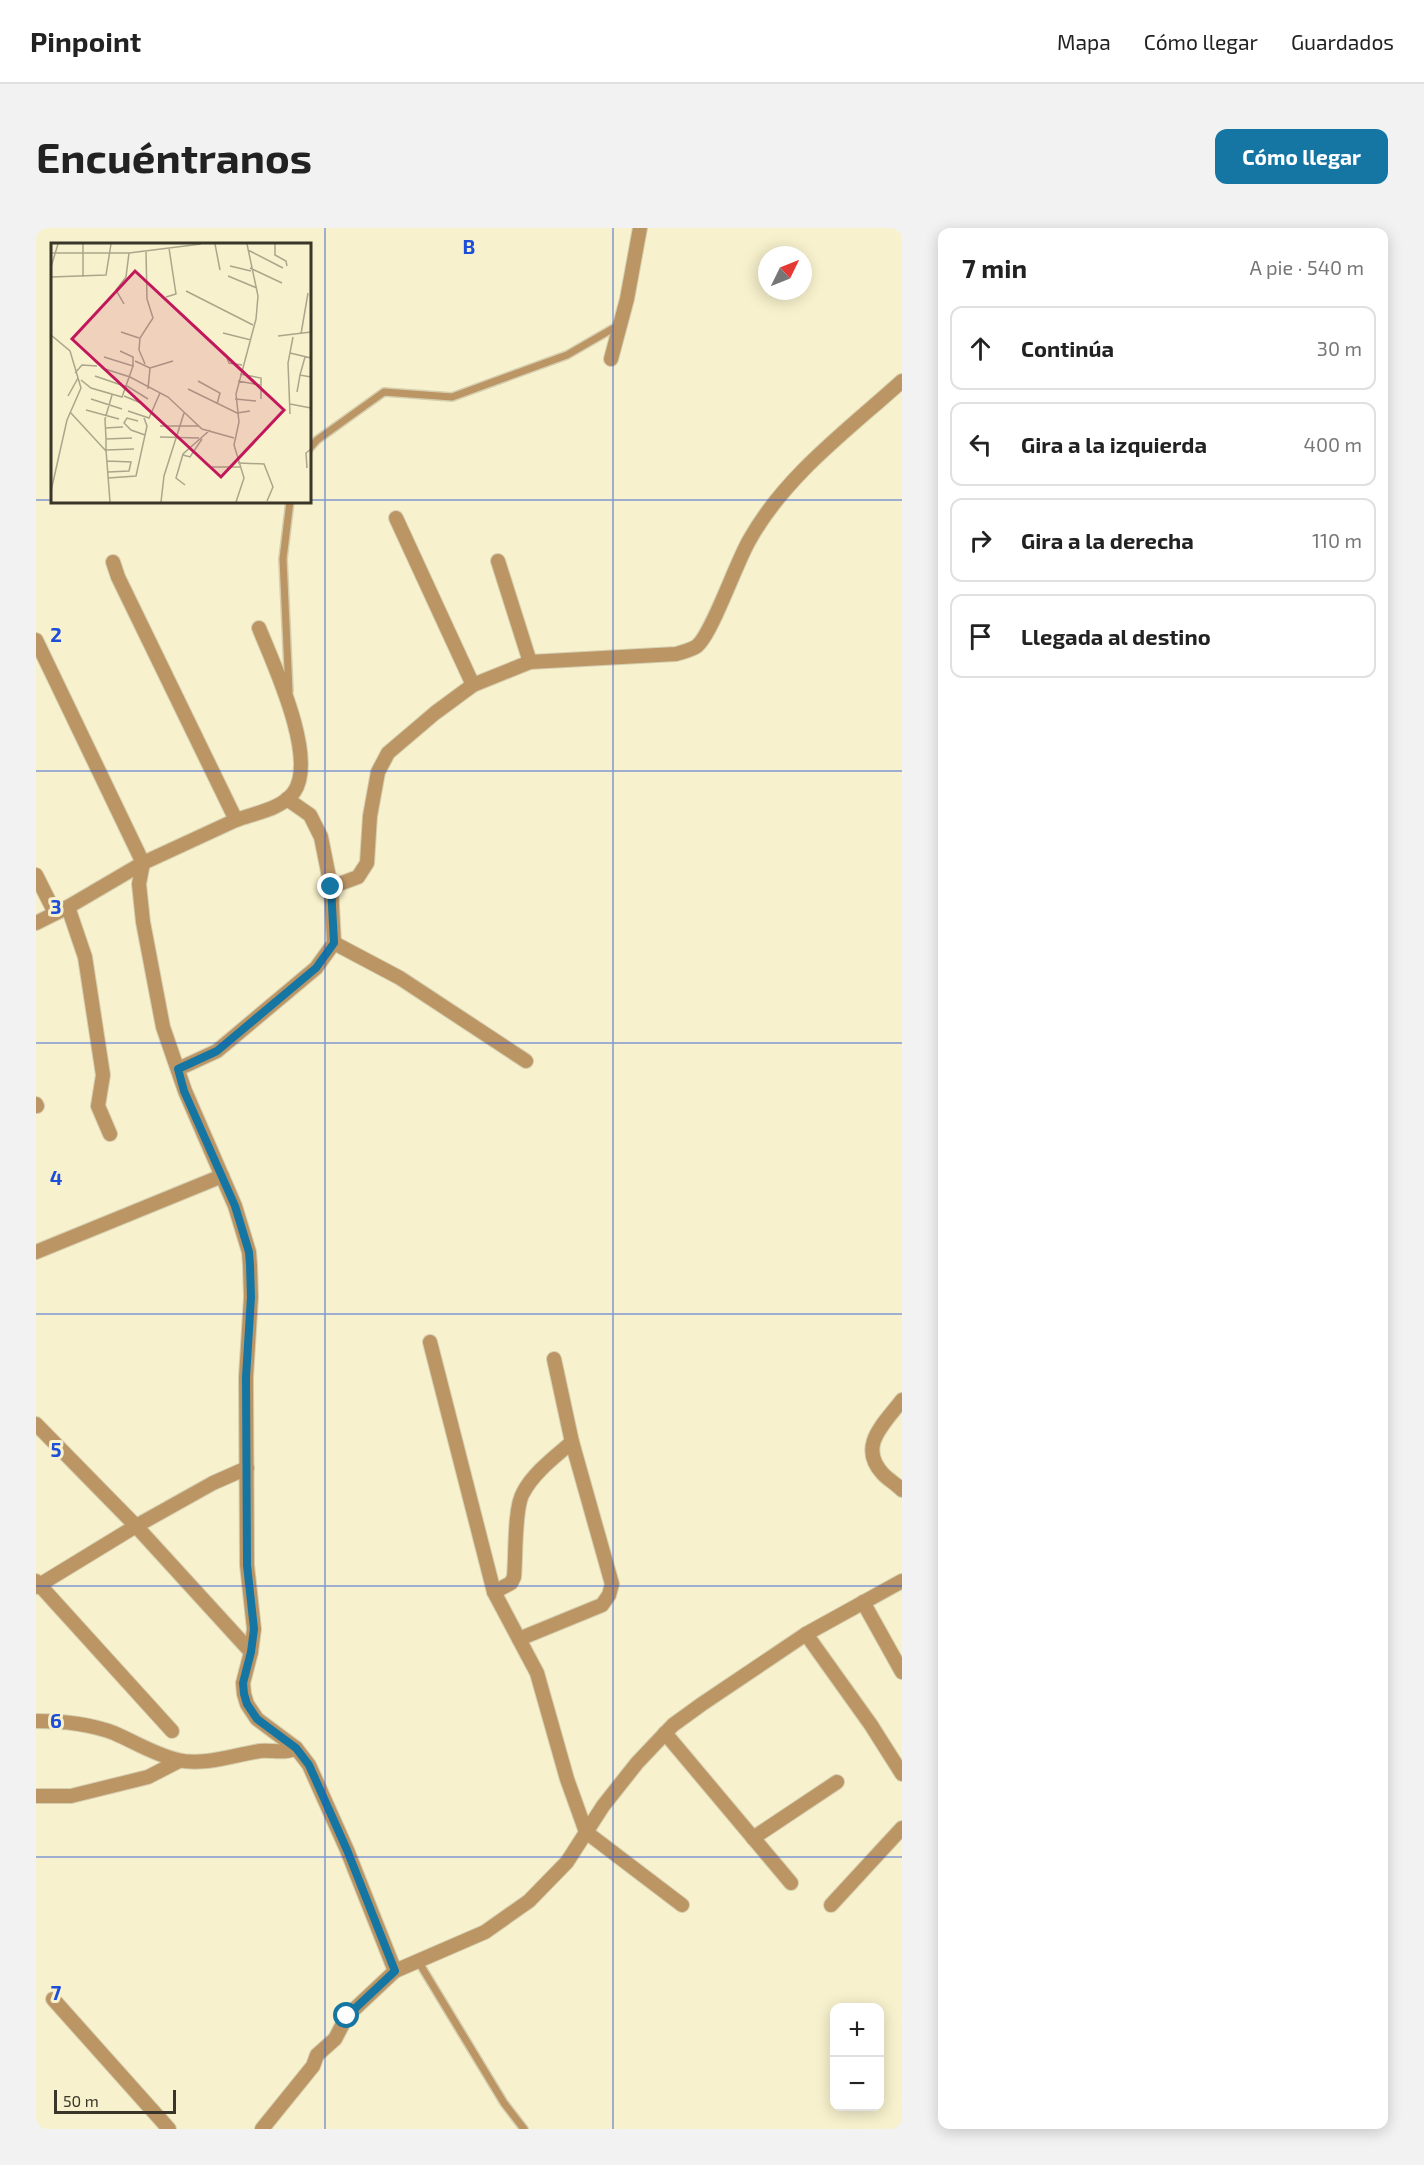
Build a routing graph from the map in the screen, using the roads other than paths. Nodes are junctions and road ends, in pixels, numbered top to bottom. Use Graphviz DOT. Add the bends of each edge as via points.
graph roads {
  1 [pos="640,228"];
  2 [pos="620,325"];
  3 [pos="611,359"];
  4 [pos="902,381"];
  5 [pos="310,448"];
  6 [pos="290,502"];
  7 [pos="396,518"];
  8 [pos="498,561"];
  9 [pos="113,562"];
  10 [pos="259,628"];
  11 [pos="36,639"];
  12 [pos="530,662"];
  13 [pos="473,685"];
  14 [pos="289,705"];
  15 [pos="287,800"];
  16 [pos="236,820"];
  17 [pos="144,863"];
  18 [pos="36,875"];
  19 [pos="331,887"];
  20 [pos="68,907"];
  21 [pos="55,913"];
  22 [pos="36,923"];
  23 [pos="334,943"];
  24 [pos="525,1061"];
  25 [pos="178,1069"];
  26 [pos="110,1134"];
  27 [pos="222,1176"];
  28 [pos="36,1252"];
  29 [pos="430,1342"];
  30 [pos="554,1359"];
  31 [pos="902,1400"];
  32 [pos="36,1424"];
  33 [pos="572,1442"];
  34 [pos="247,1468"];
  35 [pos="902,1490"];
  36 [pos="136,1526"];
  37 [pos="902,1581"];
  38 [pos="37,1584"];
  39 [pos="494,1592"];
  40 [pos="864,1602"];
  41 [pos="806,1634"];
  42 [pos="519,1639"];
  43 [pos="251,1652"];
  44 [pos="902,1672"];
  45 [pos="36,1721"];
  46 [pos="172,1731"];
  47 [pos="665,1733"];
  48 [pos="296,1748"];
  49 [pos="179,1761"];
  50 [pos="902,1774"];
  51 [pos="837,1782"];
  52 [pos="36,1796"];
  53 [pos="902,1828"];
  54 [pos="586,1833"];
  55 [pos="753,1838"];
  56 [pos="791,1883"];
  57 [pos="682,1905"];
  58 [pos="831,1905"];
  59 [pos="418,1961"];
  60 [pos="395,1971"];
  61 [pos="53,1999"];
  62 [pos="169,2129"];
  63 [pos="262,2129"];
  64 [pos="524,2129"];
  1 -- 2 [label="street"];
  2 -- 3 [label="street"];
  2 -- 5 [label="lane" via="567,355 452,397 384,392"];
  4 -- 12 [label="street" via="802,471 775,501 749,539 697,646 676,654"];
  6 -- 14 [label="lane" via="283,559"];
  7 -- 13 [label="street"];
  8 -- 12 [label="street"];
  9 -- 16 [label="street"];
  10 -- 14 [label="street"];
  11 -- 17 [label="street"];
  12 -- 13 [label="street"];
  13 -- 19 [label="street" via="388,753 378,772 370,816 368,863 358,876"];
  14 -- 15 [label="street" via="301,766 295,791"];
  15 -- 16 [label="street"];
  15 -- 19 [label="street" via="310,815 321,837"];
  16 -- 17 [label="street"];
  17 -- 20 [label="street"];
  17 -- 25 [label="street" via="140,884 143,922 163,1027"];
  18 -- 21 [label="street"];
  19 -- 23 [label="street"];
  20 -- 21 [label="street"];
  20 -- 26 [label="street" via="85,957 103,1075 98,1106"];
  21 -- 22 [label="street"];
  23 -- 24 [label="street" via="400,978"];
  23 -- 25 [label="street" via="316,968 217,1051"];
  25 -- 27 [label="street"];
  27 -- 28 [label="street"];
  27 -- 34 [label="street" via="249,1252"];
  29 -- 39 [label="street"];
  30 -- 33 [label="street"];
  31 -- 35 [label="street" via="872,1441 871,1457"];
  32 -- 36 [label="street"];
  33 -- 39 [label="street" via="547,1463 522,1493 514,1577"];
  33 -- 42 [label="street" via="612,1584 602,1605"];
  34 -- 36 [label="street"];
  34 -- 43 [label="street" via="247,1565 254,1629"];
  36 -- 38 [label="street"];
  36 -- 43 [label="street"];
  37 -- 40 [label="street"];
  38 -- 46 [label="street"];
  39 -- 42 [label="street"];
  40 -- 41 [label="street"];
  40 -- 44 [label="street"];
  41 -- 47 [label="street"];
  41 -- 50 [label="street"];
  42 -- 54 [label="street" via="537,1673"];
  43 -- 48 [label="street" via="243,1683 247,1704 257,1719"];
  45 -- 49 [label="street" via="112,1733"];
  47 -- 54 [label="street" via="609,1797"];
  47 -- 55 [label="street"];
  48 -- 49 [label="street"];
  48 -- 60 [label="street" via="315,1777"];
  49 -- 52 [label="street" via="148,1777 71,1796"];
  51 -- 55 [label="street"];
  53 -- 58 [label="street"];
  54 -- 57 [label="street"];
  54 -- 59 [label="street" via="567,1862 529,1901 485,1932"];
  55 -- 56 [label="street"];
  59 -- 60 [label="street"];
  59 -- 64 [label="lane" via="504,2103"];
  60 -- 63 [label="street" via="347,2016 335,2038 317,2055 313,2066"];
  61 -- 62 [label="street"];
}
